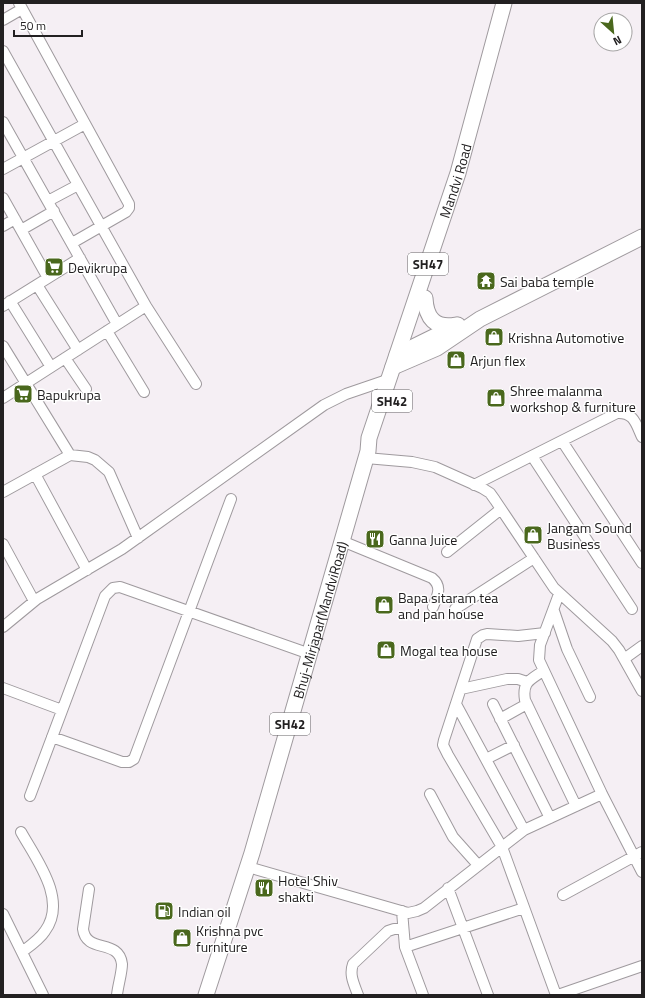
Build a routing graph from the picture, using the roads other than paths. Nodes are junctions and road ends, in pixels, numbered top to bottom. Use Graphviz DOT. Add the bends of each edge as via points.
graph roads {
  1 [pos="504,3"];
  2 [pos="20,6"];
  3 [pos="3,20"];
  4 [pos="3,51"];
  5 [pos="3,122"];
  6 [pos="85,124"];
  7 [pos="54,141"];
  8 [pos="24,158"];
  9 [pos="3,169"];
  10 [pos="458,173"];
  11 [pos="78,185"];
  12 [pos="3,198"];
  13 [pos="48,201"];
  14 [pos="54,211"];
  15 [pos="15,220"];
  16 [pos="3,226"];
  17 [pos="102,226"];
  18 [pos="21,230"];
  19 [pos="642,236"];
  20 [pos="72,243"];
  21 [pos="80,258"];
  22 [pos="48,278"];
  23 [pos="37,285"];
  24 [pos="425,298"];
  25 [pos="7,304"];
  26 [pos="146,306"];
  27 [pos="480,319"];
  28 [pos="117,324"];
  29 [pos="459,324"];
  30 [pos="107,331"];
  31 [pos="3,346"];
  32 [pos="78,350"];
  33 [pos="65,358"];
  34 [pos="399,363"];
  35 [pos="51,367"];
  36 [pos="27,383"];
  37 [pos="196,384"];
  38 [pos="86,389"];
  39 [pos="144,392"];
  40 [pos="3,398"];
  41 [pos="642,437"];
  42 [pos="562,441"];
  43 [pos="367,454"];
  44 [pos="70,455"];
  45 [pos="532,456"];
  46 [pos="35,474"];
  47 [pos="474,485"];
  48 [pos="3,492"];
  49 [pos="231,499"];
  50 [pos="501,509"];
  51 [pos="138,538"];
  52 [pos="342,541"];
  53 [pos="3,544"];
  54 [pos="447,552"];
  55 [pos="534,558"];
  56 [pos="642,563"];
  57 [pos="87,570"];
  58 [pos="560,594"];
  59 [pos="34,601"];
  60 [pos="433,607"];
  61 [pos="455,609"];
  62 [pos="632,609"];
  63 [pos="188,611"];
  64 [pos="554,611"];
  65 [pos="3,627"];
  66 [pos="545,633"];
  67 [pos="642,646"];
  68 [pos="310,654"];
  69 [pos="624,659"];
  70 [pos="544,671"];
  71 [pos="527,682"];
  72 [pos="3,688"];
  73 [pos="461,688"];
  74 [pos="642,691"];
  75 [pos="590,697"];
  76 [pos="456,704"];
  77 [pos="493,704"];
  78 [pos="527,704"];
  79 [pos="62,710"];
  80 [pos="500,718"];
  81 [pos="52,737"];
  82 [pos="514,745"];
  83 [pos="486,759"];
  84 [pos="430,794"];
  85 [pos="602,794"];
  86 [pos="30,796"];
  87 [pos="576,806"];
  88 [pos="550,818"];
  89 [pos="524,830"];
  90 [pos="21,832"];
  91 [pos="502,847"];
  92 [pos="638,854"];
  93 [pos="478,865"];
  94 [pos="248,867"];
  95 [pos="642,872"];
  96 [pos="448,888"];
  97 [pos="89,889"];
  98 [pos="563,895"];
  99 [pos="524,908"];
  100 [pos="402,911"];
  101 [pos="3,914"];
  102 [pos="463,928"];
  103 [pos="403,929"];
  104 [pos="405,947"];
  105 [pos="22,952"];
  106 [pos="642,966"];
  107 [pos="43,995"];
  108 [pos="117,995"];
  109 [pos="206,995"];
  110 [pos="358,995"];
  111 [pos="423,995"];
  112 [pos="488,995"];
  113 [pos="557,995"];
  1 -- 10 [label="main road, Mandvi Road / SH47"];
  2 -- 3 [label="street"];
  2 -- 6 [label="street"];
  4 -- 7 [label="street"];
  5 -- 8 [label="street"];
  6 -- 7 [label="street"];
  6 -- 17 [label="street" via="129,204 126,212"];
  7 -- 8 [label="street"];
  7 -- 11 [label="street"];
  8 -- 9 [label="street"];
  8 -- 13 [label="street"];
  10 -- 24 [label="main road, Bhuj-Mirjapar(MandviRoad) / SH47"];
  10 -- 34 [label="main road, Mandvi Road / SH47"];
  11 -- 13 [label="street"];
  11 -- 17 [label="street"];
  12 -- 15 [label="street"];
  13 -- 14 [label="street"];
  14 -- 18 [label="street"];
  14 -- 20 [label="street"];
  15 -- 16 [label="street"];
  15 -- 18 [label="street"];
  17 -- 20 [label="street"];
  17 -- 26 [label="street"];
  18 -- 22 [label="street"];
  19 -- 27 [label="main road"];
  20 -- 21 [label="street"];
  21 -- 22 [label="street"];
  21 -- 28 [label="street"];
  22 -- 23 [label="street"];
  23 -- 25 [label="street"];
  23 -- 32 [label="street"];
  24 -- 29 [label="main road" via="429,316 436,322 443,326"];
  24 -- 34 [label="main road, Bhuj-Mirjapar(MandviRoad) / SH47"];
  25 -- 35 [label="street"];
  26 -- 28 [label="street"];
  26 -- 37 [label="street"];
  27 -- 29 [label="main road"];
  27 -- 34 [label="main road" via="437,348"];
  28 -- 30 [label="street"];
  29 -- 34 [label="main road"];
  30 -- 32 [label="street"];
  30 -- 39 [label="street"];
  31 -- 36 [label="street"];
  32 -- 33 [label="street"];
  33 -- 35 [label="street"];
  33 -- 38 [label="street"];
  34 -- 43 [label="main road, Bhuj-Mirjapar(MandviRoad) / SH42" via="369,438"];
  34 -- 43 [label="main road, Bhuj-Mirjapar(MandviRoad) / SH42" via="377,440"];
  34 -- 51 [label="street" via="324,405"];
  35 -- 36 [label="street"];
  36 -- 40 [label="street"];
  36 -- 44 [label="street"];
  41 -- 42 [label="street" via="631,416 617,413"];
  42 -- 45 [label="street"];
  42 -- 56 [label="street"];
  43 -- 47 [label="street" via="434,467"];
  43 -- 52 [label="main road, Bhuj-Mirjapar(MandviRoad) / SH42"];
  44 -- 46 [label="street"];
  44 -- 51 [label="street" via="95,460 109,472"];
  45 -- 47 [label="street"];
  45 -- 62 [label="street"];
  46 -- 48 [label="street"];
  46 -- 57 [label="street"];
  47 -- 50 [label="street" via="490,493"];
  49 -- 63 [label="street"];
  50 -- 54 [label="street"];
  50 -- 55 [label="street"];
  51 -- 57 [label="street"];
  52 -- 60 [label="street" via="432,578 439,590"];
  52 -- 68 [label="main road, Bhuj-Mirjapar(MandviRoad) / SH42"];
  53 -- 59 [label="street"];
  55 -- 58 [label="street"];
  55 -- 61 [label="street"];
  57 -- 59 [label="street"];
  58 -- 64 [label="street"];
  58 -- 69 [label="street" via="612,641"];
  59 -- 65 [label="street"];
  63 -- 68 [label="street"];
  63 -- 79 [label="street" via="120,587 110,590 105,596"];
  63 -- 81 [label="street" via="134,759 122,762"];
  64 -- 66 [label="street"];
  64 -- 75 [label="street" via="567,649"];
  66 -- 70 [label="street" via="539,652 539,660"];
  66 -- 73 [label="street" via="518,636 487,634 480,637 477,639"];
  67 -- 69 [label="street"];
  68 -- 94 [label="main road, Bhuj-Mirjapar(MandviRoad) / SH42"];
  69 -- 74 [label="street"];
  70 -- 71 [label="street"];
  70 -- 85 [label="street"];
  71 -- 73 [label="street" via="508,679"];
  71 -- 78 [label="street" via="524,688"];
  72 -- 79 [label="street"];
  73 -- 76 [label="street"];
  76 -- 83 [label="street"];
  76 -- 91 [label="street" via="444,740 445,750"];
  77 -- 80 [label="street"];
  78 -- 80 [label="street"];
  78 -- 87 [label="street"];
  79 -- 81 [label="street"];
  80 -- 82 [label="street"];
  81 -- 86 [label="street"];
  82 -- 83 [label="street"];
  82 -- 88 [label="street"];
  83 -- 89 [label="street"];
  84 -- 93 [label="street" via="453,837"];
  85 -- 87 [label="street"];
  85 -- 92 [label="street"];
  87 -- 88 [label="street"];
  88 -- 89 [label="street"];
  89 -- 91 [label="street"];
  90 -- 105 [label="street" via="46,876 53,910 45,932"];
  91 -- 93 [label="street"];
  91 -- 99 [label="street"];
  92 -- 95 [label="street"];
  92 -- 98 [label="street"];
  93 -- 96 [label="street"];
  94 -- 100 [label="street"];
  94 -- 109 [label="main road, Bhuj-Mirjapar(MandviRoad) / SH42"];
  96 -- 100 [label="street" via="424,908 408,913"];
  96 -- 102 [label="street"];
  97 -- 108 [label="street" via="83,934 89,942 118,953 122,965"];
  99 -- 102 [label="street"];
  99 -- 113 [label="street"];
  100 -- 103 [label="street"];
  101 -- 105 [label="street"];
  102 -- 104 [label="street"];
  102 -- 112 [label="street"];
  103 -- 104 [label="street"];
  103 -- 110 [label="street" via="388,931 353,964 351,976"];
  104 -- 111 [label="street"];
  105 -- 107 [label="street"];
  106 -- 113 [label="street"];
}
